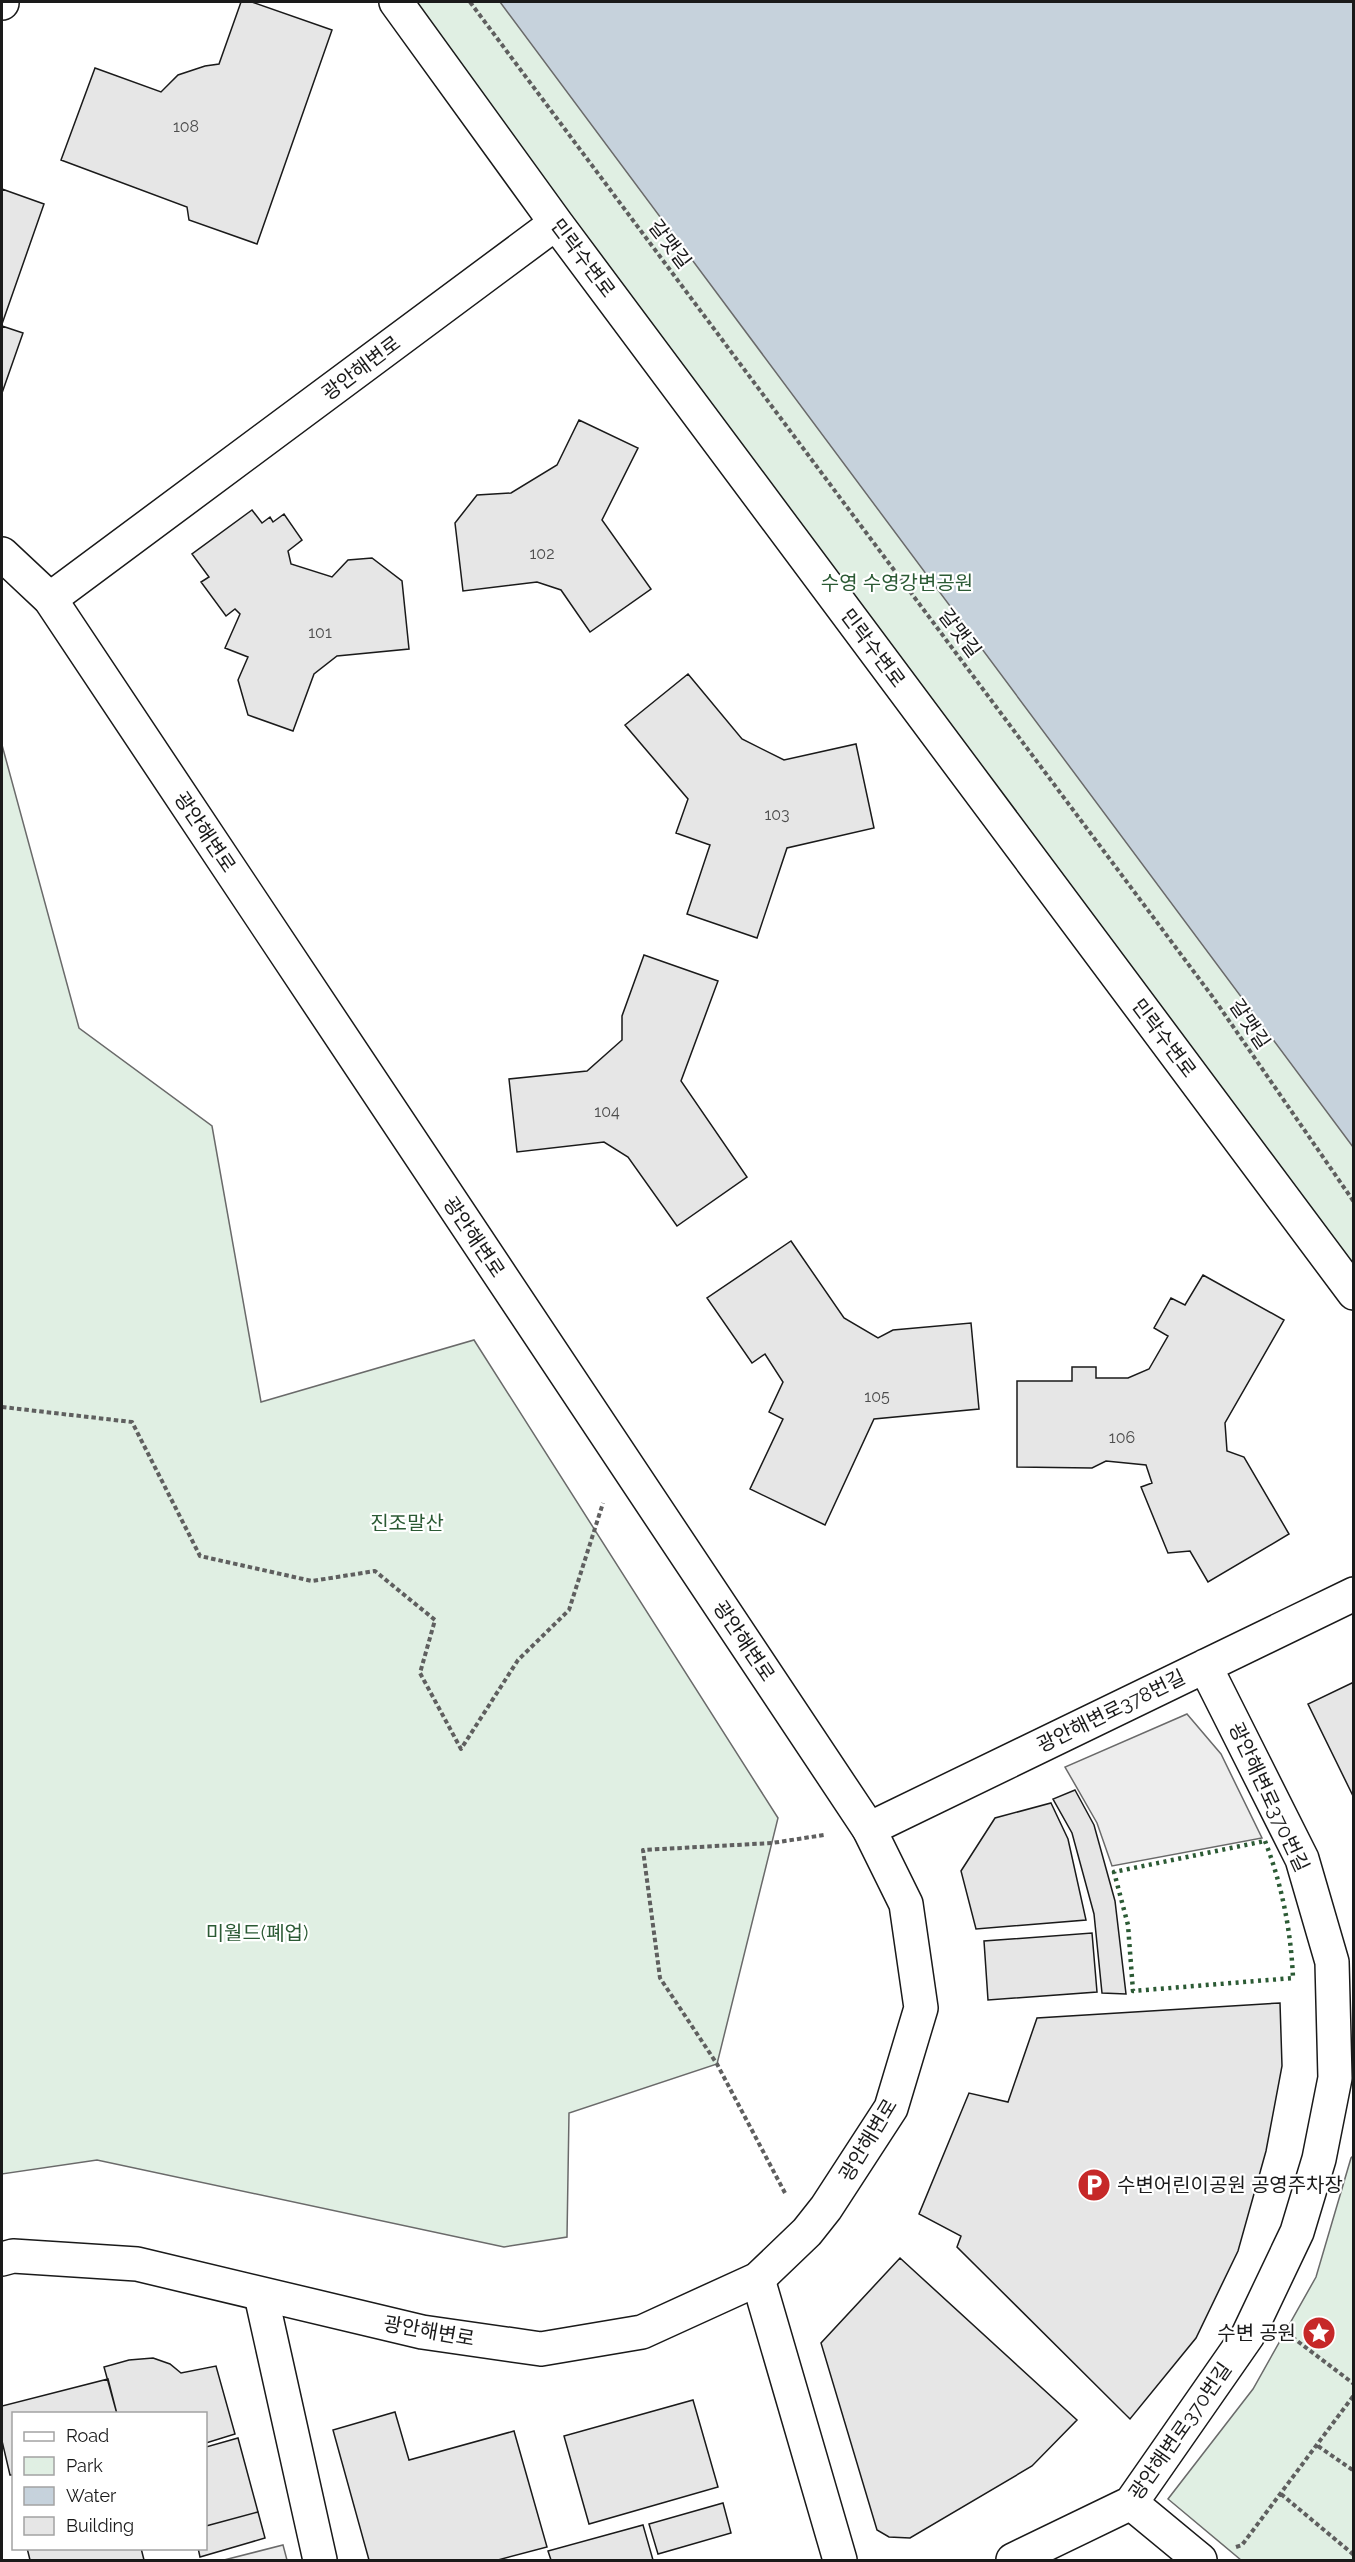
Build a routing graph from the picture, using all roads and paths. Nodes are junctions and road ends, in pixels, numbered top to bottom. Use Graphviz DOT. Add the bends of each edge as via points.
graph roads {
  1 [pos="396,2"];
  2 [pos="470,2"];
  3 [pos="556,223"];
  4 [pos="2,554"];
  5 [pos="50,598"];
  6 [pos="1353,1202"];
  7 [pos="1353,1293"];
  8 [pos="2,1407"];
  9 [pos="619,1455"];
  10 [pos="1353,1594"];
  11 [pos="1205,1666"];
  12 [pos="869,1828"];
  13 [pos="1344,2077"];
  14 [pos="807,2232"];
  15 [pos="2,2259"];
  16 [pos="758,2279"];
  17 [pos="261,2295"];
  18 [pos="1259,2312"];
  19 [pos="1353,2384"];
  20 [pos="1353,2395"];
  21 [pos="1318,2446"];
  22 [pos="1353,2471"];
  23 [pos="1281,2494"];
  24 [pos="1131,2503"];
  25 [pos="1353,2555"];
  26 [pos="1197,2558"];
  27 [pos="320,2560"];
  28 [pos="840,2560"];
  29 [pos="1013,2560"];
  1 -- 3 [label="street, 민락수변로"];
  2 -- 6 [label="path, 갈맷길" via="1212,996"];
  3 -- 5 [label="street, 광안해변로"];
  3 -- 7 [label="street, 민락수변로"];
  4 -- 5 [label="street, 광안해변로"];
  5 -- 9 [label="street, 광안해변로"];
  8 -- 9 [label="path" via="132,1422 200,1556 312,1581 375,1571 435,1620 420,1673 461,1749 518,1660 569,1610"];
  9 -- 12 [label="street, 광안해변로"];
  10 -- 11 [label="street, 광안해변로378번길"];
  11 -- 12 [label="street, 광안해변로378번길"];
  11 -- 13 [label="street, 광안해변로370번길" via="1302,1859 1332,1962"];
  12 -- 14 [label="street, 광안해변로" via="906,1904 921,2008 891,2109"];
  12 -- 14 [label="path" via="772,1843 643,1850 660,1978 717,2064"];
  13 -- 18 [label="street, 광안해변로370번길" via="1297,2232"];
  14 -- 16 [label="street, 광안해변로"];
  15 -- 17 [label="street, 광안해변로" via="13,2256 137,2264"];
  16 -- 17 [label="street, 광안해변로" via="642,2332 541,2349 422,2332"];
  16 -- 28 [label="street"];
  17 -- 27 [label="street"];
  18 -- 19 [label="path"];
  18 -- 24 [label="street, 광안해변로370번길" via="1248,2335"];
  20 -- 21 [label="path"];
  21 -- 22 [label="path"];
  21 -- 23 [label="path"];
  23 -- 25 [label="path"];
  23 -- 26 [label="path" via="1242,2545"];
  24 -- 26 [label="street"];
  24 -- 29 [label="street, 광안해변로370번길"];
}
